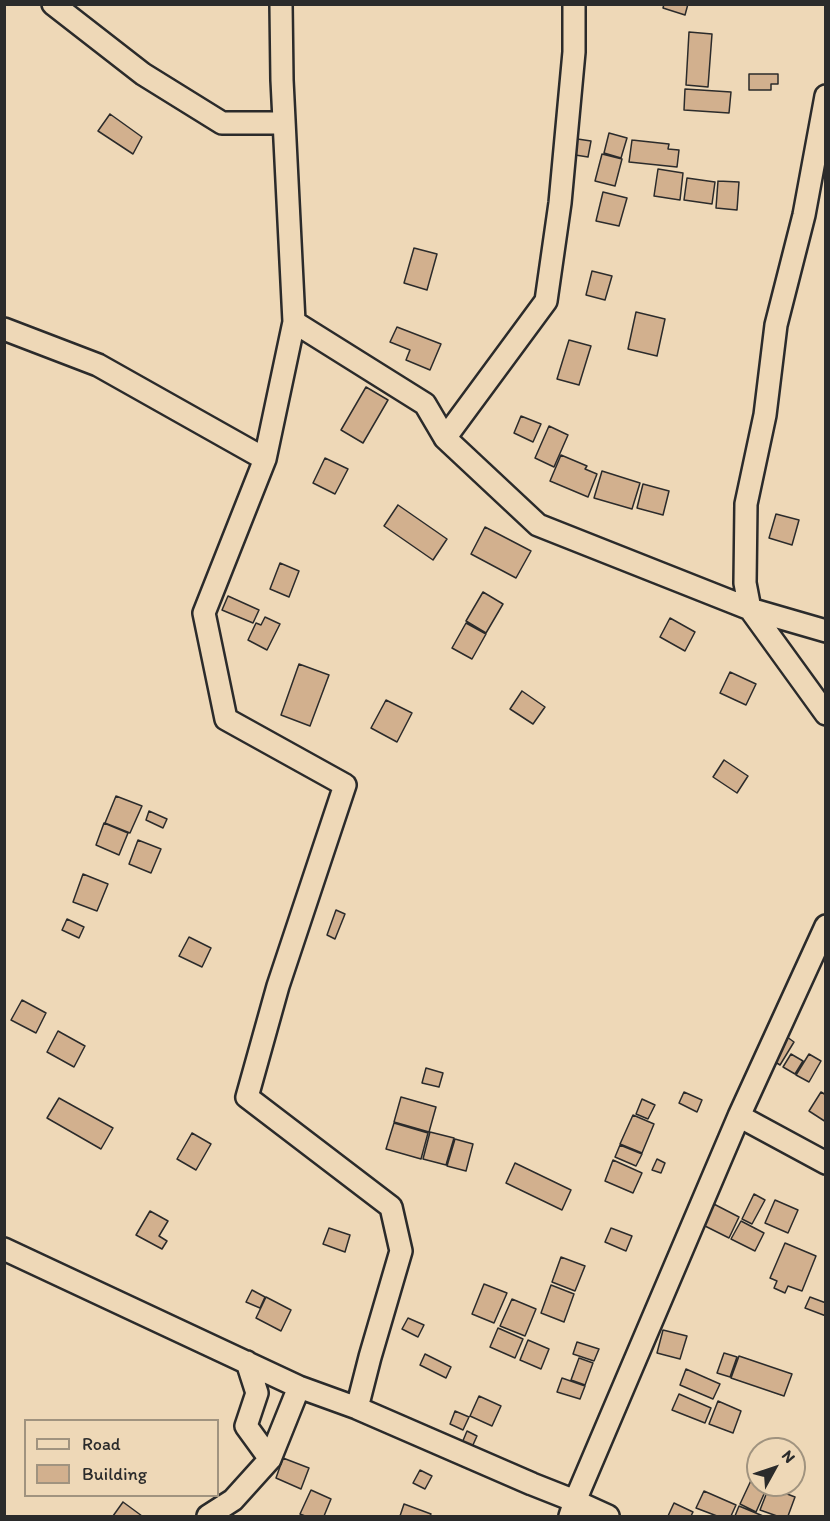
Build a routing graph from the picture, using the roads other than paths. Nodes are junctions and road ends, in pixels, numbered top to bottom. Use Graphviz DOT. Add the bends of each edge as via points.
graph roads {
  1 [pos="53,4"];
  2 [pos="281,4"];
  3 [pos="574,4"];
  4 [pos="825,96"];
  5 [pos="284,123"];
  6 [pos="294,322"];
  7 [pos="4,329"];
  8 [pos="445,438"];
  9 [pos="265,459"];
  10 [pos="750,609"];
  11 [pos="825,631"];
  12 [pos="825,714"];
  13 [pos="823,939"];
  14 [pos="739,1116"];
  15 [pos="825,1163"];
  16 [pos="4,1249"];
  17 [pos="247,1362"];
  18 [pos="300,1387"];
  19 [pos="357,1408"];
  20 [pos="270,1459"];
  21 [pos="573,1509"];
  22 [pos="208,1516"];
  23 [pos="608,1516"];
  1 -- 5 [label="street" via="143,74 222,123"];
  2 -- 5 [label="street"];
  3 -- 8 [label="street" via="574,52 560,203 546,301"];
  4 -- 10 [label="street" via="804,215 776,325 765,415 746,504 745,583"];
  5 -- 6 [label="street"];
  6 -- 8 [label="street" via="425,404"];
  6 -- 9 [label="street"];
  7 -- 9 [label="street" via="98,364"];
  8 -- 10 [label="street" via="538,525"];
  9 -- 19 [label="street" via="204,613 226,719 345,785 278,986 247,1096 391,1207 401,1251"];
  10 -- 11 [label="street"];
  10 -- 12 [label="street"];
  13 -- 14 [label="street"];
  14 -- 15 [label="street"];
  14 -- 21 [label="street"];
  16 -- 17 [label="street"];
  17 -- 18 [label="street"];
  17 -- 20 [label="street" via="257,1393 246,1426"];
  18 -- 19 [label="street"];
  18 -- 20 [label="street"];
  19 -- 21 [label="street" via="532,1484"];
  20 -- 22 [label="street" via="233,1500"];
  21 -- 23 [label="street"];
}
